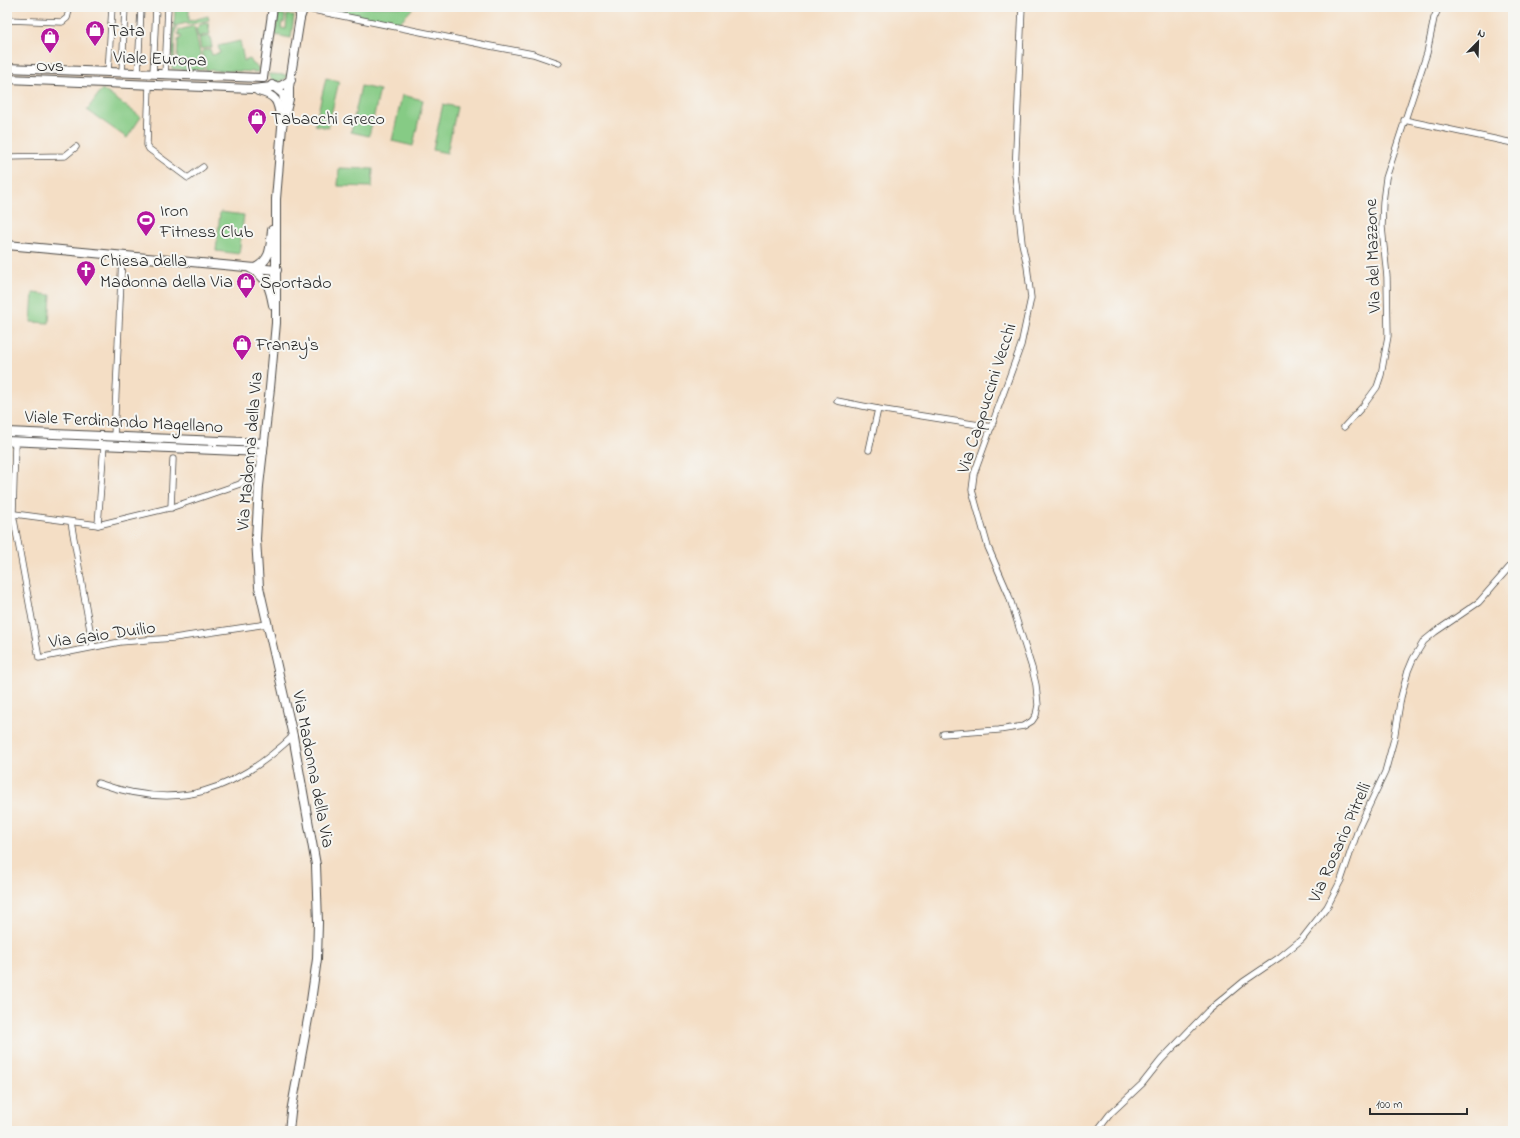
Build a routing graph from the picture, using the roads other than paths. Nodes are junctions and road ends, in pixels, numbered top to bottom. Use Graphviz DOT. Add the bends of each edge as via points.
graph roads {
  1 [pos="70,7"];
  2 [pos="112,7"];
  3 [pos="125,7"];
  4 [pos="141,7"];
  5 [pos="156,7"];
  6 [pos="168,7"];
  7 [pos="278,7"];
  8 [pos="295,7"];
  9 [pos="1022,7"];
  10 [pos="1439,7"];
  11 [pos="272,11"];
  12 [pos="302,11"];
  13 [pos="7,20"];
  14 [pos="559,63"];
  15 [pos="7,68"];
  16 [pos="108,73"];
  17 [pos="122,73"];
  18 [pos="138,74"];
  19 [pos="153,74"];
  20 [pos="165,75"];
  21 [pos="263,78"];
  22 [pos="7,79"];
  23 [pos="291,80"];
  24 [pos="149,85"];
  25 [pos="276,87"];
  26 [pos="253,89"];
  27 [pos="285,111"];
  28 [pos="1404,120"];
  29 [pos="282,127"];
  30 [pos="1513,143"];
  31 [pos="76,147"];
  32 [pos="7,157"];
  33 [pos="203,167"];
  34 [pos="276,203"];
  35 [pos="7,246"];
  36 [pos="122,256"];
  37 [pos="246,268"];
  38 [pos="255,268"];
  39 [pos="277,270"];
  40 [pos="276,323"];
  41 [pos="837,400"];
  42 [pos="878,409"];
  43 [pos="992,427"];
  44 [pos="1344,427"];
  45 [pos="7,432"];
  46 [pos="114,437"];
  47 [pos="49,438"];
  48 [pos="10,442"];
  49 [pos="104,444"];
  50 [pos="263,448"];
  51 [pos="869,450"];
  52 [pos="173,459"];
  53 [pos="261,469"];
  54 [pos="171,508"];
  55 [pos="7,514"];
  56 [pos="14,514"];
  57 [pos="71,522"];
  58 [pos="98,525"];
  59 [pos="1513,563"];
  60 [pos="267,624"];
  61 [pos="93,647"];
  62 [pos="943,734"];
  63 [pos="293,736"];
  64 [pos="98,783"];
  65 [pos="289,1131"];
  66 [pos="1097,1131"];
  1 -- 13 [label="street" via="64,22"];
  2 -- 16 [label="street"];
  3 -- 17 [label="street"];
  4 -- 18 [label="street"];
  5 -- 19 [label="street"];
  6 -- 20 [label="street"];
  7 -- 11 [label="street"];
  8 -- 12 [label="street" via="300,13"];
  9 -- 43 [label="street, Via Cappuccini Vecchi" via="1015,174 1031,298 1021,345"];
  10 -- 28 [label="street, Via del Mazzone"];
  11 -- 21 [label="street"];
  12 -- 14 [label="street" via="533,54"];
  12 -- 23 [label="street, Via Madonna della Via"];
  15 -- 16 [label="street, Viale Europa"];
  16 -- 17 [label="street, Viale Europa"];
  17 -- 18 [label="street, Viale Europa"];
  18 -- 19 [label="street, Viale Europa"];
  19 -- 20 [label="street, Viale Europa"];
  20 -- 21 [label="street, Viale Europa"];
  21 -- 25 [label="street"];
  22 -- 24 [label="street, Viale Europa"];
  23 -- 25 [label="street"];
  23 -- 27 [label="street, Via Madonna della Via"];
  24 -- 26 [label="street, Viale Europa"];
  24 -- 33 [label="street" via="149,149 188,178"];
  25 -- 26 [label="street"];
  25 -- 27 [label="street" via="283,94"];
  26 -- 29 [label="street" via="273,96"];
  27 -- 29 [label="street, Via Madonna della Via"];
  28 -- 30 [label="street"];
  28 -- 44 [label="street, Via del Mazzone" via="1386,178 1383,202 1382,227 1388,303 1385,358 1377,387"];
  29 -- 34 [label="street, Via Madonna della Via"];
  31 -- 32 [label="street" via="65,156"];
  34 -- 38 [label="street" via="268,256 262,265"];
  34 -- 39 [label="street, Via Madonna della Via"];
  35 -- 36 [label="street"];
  36 -- 37 [label="street"];
  36 -- 46 [label="street"];
  37 -- 38 [label="street"];
  37 -- 40 [label="street" via="262,276 268,285"];
  38 -- 39 [label="street"];
  39 -- 40 [label="street, Via Madonna della Via"];
  40 -- 50 [label="street, Via Madonna della Via"];
  41 -- 42 [label="street"];
  42 -- 43 [label="street"];
  42 -- 51 [label="street"];
  43 -- 62 [label="street, Via Cappuccini Vecchi" via="974,474 972,490 988,547 1008,593 1032,668 1038,705 1036,715 1024,726"];
  45 -- 47 [label="street, Viale Ferdinando Magellano"];
  46 -- 47 [label="street, Viale Ferdinando Magellano"];
  46 -- 50 [label="street, Viale Ferdinando Magellano"];
  47 -- 48 [label="street, Viale Ferdinando Magellano"];
  47 -- 49 [label="street, Viale Ferdinando Magellano"];
  48 -- 56 [label="street"];
  49 -- 50 [label="street, Viale Ferdinando Magellano"];
  49 -- 58 [label="street"];
  50 -- 53 [label="street, Via Madonna della Via"];
  52 -- 54 [label="street"];
  53 -- 54 [label="street" via="251,473 240,484"];
  53 -- 60 [label="street, Via Madonna della Via" via="256,539 258,587"];
  54 -- 58 [label="street"];
  55 -- 56 [label="street"];
  56 -- 57 [label="street"];
  56 -- 61 [label="street, Via Gaio Duilio" via="38,658"];
  57 -- 58 [label="street"];
  57 -- 61 [label="street"];
  59 -- 66 [label="street, Via Rosario Pitrelli" via="1479,602 1424,641 1413,659 1401,697 1385,772 1359,827 1341,880 1327,907 1302,939 1208,1011 1160,1060 1142,1084 1110,1114"];
  60 -- 61 [label="street, Via Gaio Duilio"];
  60 -- 63 [label="street, Via Madonna della Via"];
  63 -- 64 [label="street" via="274,754 244,775 215,788 186,796 147,796 120,791"];
  63 -- 65 [label="street, Via Madonna della Via" via="316,865 318,923 310,1008"];
}
